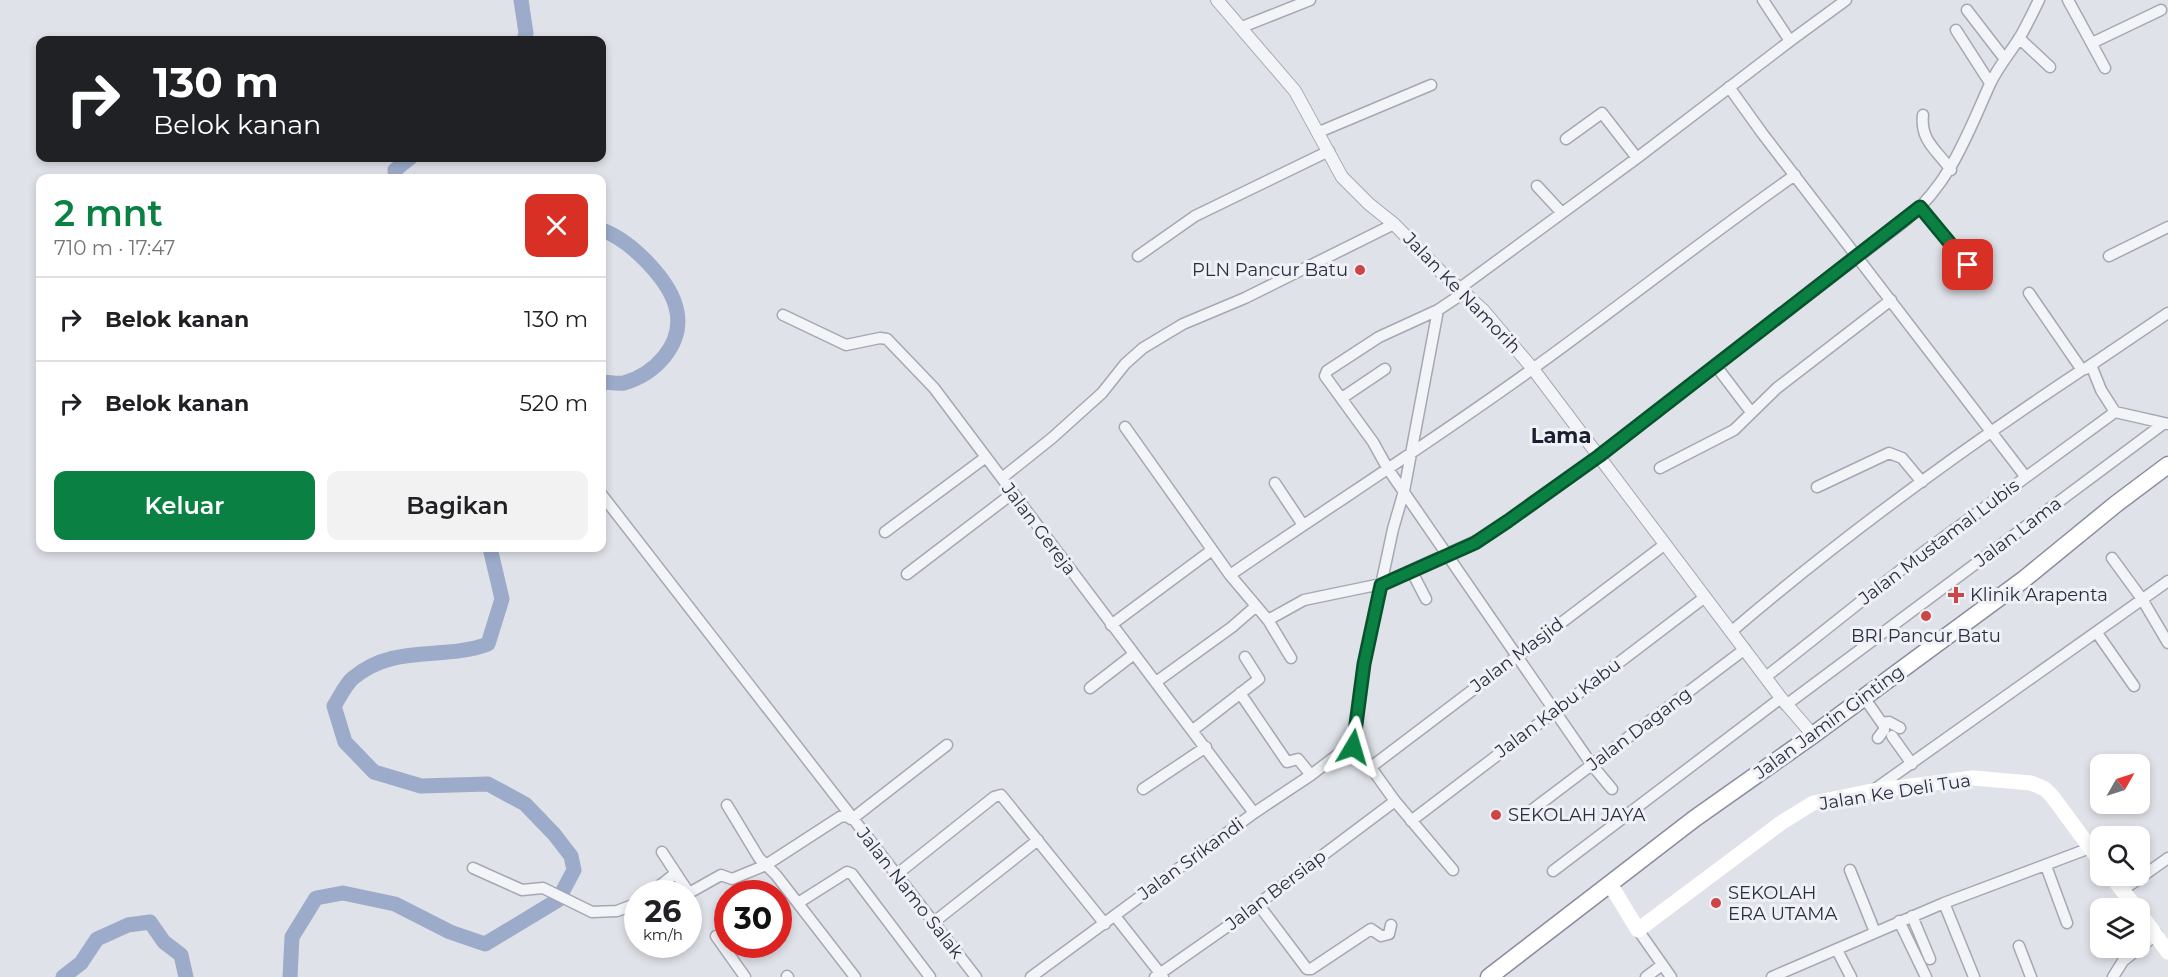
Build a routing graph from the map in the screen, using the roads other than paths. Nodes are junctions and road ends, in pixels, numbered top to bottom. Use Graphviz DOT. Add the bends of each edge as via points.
graph roads {
  1 [pos="1217,0"];
  2 [pos="1310,0"];
  3 [pos="1763,0"];
  4 [pos="1846,0"];
  5 [pos="2039,0"];
  6 [pos="2068,0"];
  7 [pos="1967,10"];
  8 [pos="2161,10"];
  9 [pos="1242,27"];
  10 [pos="1956,30"];
  11 [pos="2019,38"];
  12 [pos="1790,41"];
  13 [pos="2092,43"];
  14 [pos="2004,58"];
  15 [pos="2050,67"];
  16 [pos="2105,68"];
  17 [pos="1990,83"];
  18 [pos="1431,86"];
  19 [pos="1729,87"];
  20 [pos="1923,115"];
  21 [pos="1319,132"];
  22 [pos="1566,139"];
  23 [pos="1329,151"];
  24 [pos="1637,158"];
  25 [pos="1951,170"];
  26 [pos="1795,175"];
  27 [pos="1537,186"];
  28 [pos="1920,207"];
  29 [pos="1562,213"];
  30 [pos="1394,224"];
  31 [pos="2168,227"];
  32 [pos="1138,256"];
  33 [pos="2109,256"];
  34 [pos="1859,257"];
  35 [pos="1968,265"];
  36 [pos="1462,290"];
  37 [pos="2029,293"];
  38 [pos="1891,300"];
  39 [pos="1438,310"];
  40 [pos="2168,313"];
  41 [pos="783,315"];
  42 [pos="1716,366"];
  43 [pos="2087,368"];
  44 [pos="1385,369"];
  45 [pos="1533,369"];
  46 [pos="1342,398"];
  47 [pos="1751,412"];
  48 [pos="2115,412"];
  49 [pos="2166,424"];
  50 [pos="1125,427"];
  51 [pos="1991,430"];
  52 [pos="1411,454"];
  53 [pos="1599,456"];
  54 [pos="986,457"];
  55 [pos="2168,465"];
  56 [pos="1660,468"];
  57 [pos="1388,470"];
  58 [pos="2025,476"];
  59 [pos="1002,478"];
  60 [pos="1922,482"];
  61 [pos="1275,483"];
  62 [pos="1817,487"];
  63 [pos="1404,491"];
  64 [pos="1013,493"];
  65 [pos="606,500"];
  66 [pos="1303,525"];
  67 [pos="885,532"];
  68 [pos="1664,545"];
  69 [pos="1212,550"];
  70 [pos="1447,555"];
  71 [pos="2112,558"];
  72 [pos="1412,572"];
  73 [pos="907,574"];
  74 [pos="1230,575"];
  75 [pos="1381,585"];
  76 [pos="2166,585"];
  77 [pos="1705,597"];
  78 [pos="1426,599"];
  79 [pos="2142,599"];
  80 [pos="1255,607"];
  81 [pos="1268,620"];
  82 [pos="1111,625"];
  83 [pos="1732,631"];
  84 [pos="2097,633"];
  85 [pos="2168,643"];
  86 [pos="1745,649"];
  87 [pos="1134,654"];
  88 [pos="1516,656"];
  89 [pos="1245,657"];
  90 [pos="1291,658"];
  91 [pos="1767,676"];
  92 [pos="1156,682"];
  93 [pos="2134,686"];
  94 [pos="1090,688"];
  95 [pos="1240,693"];
  96 [pos="1863,696"];
  97 [pos="1784,701"];
  98 [pos="1556,709"];
  99 [pos="1882,723"];
  100 [pos="1900,728"];
  101 [pos="1193,730"];
  102 [pos="1813,735"];
  103 [pos="1892,736"];
  104 [pos="1878,738"];
  105 [pos="946,745"];
  106 [pos="1206,747"];
  107 [pos="1353,747"];
  108 [pos="1912,764"];
  109 [pos="1592,765"];
  110 [pos="1371,767"];
  111 [pos="1311,775"];
  112 [pos="1143,789"];
  113 [pos="1612,789"];
  114 [pos="1872,791"];
  115 [pos="1395,801"];
  116 [pos="727,805"];
  117 [pos="1532,810"];
  118 [pos="1254,813"];
  119 [pos="852,819"];
  120 [pos="1411,821"];
  121 [pos="1038,840"];
  122 [pos="2090,848"];
  123 [pos="662,852"];
  124 [pos="2168,858"];
  125 [pos="766,865"];
  126 [pos="2046,866"];
  127 [pos="473,868"];
  128 [pos="1453,870"];
  129 [pos="1850,870"];
  130 [pos="1553,871"];
  131 [pos="676,873"];
  132 [pos="896,875"];
  133 [pos="667,880"];
  134 [pos="1610,884"];
  135 [pos="2120,886"];
  136 [pos="2123,890"];
  137 [pos="2129,898"];
  138 [pos="798,903"];
  139 [pos="1944,903"];
  140 [pos="1258,904"];
  141 [pos="624,908"];
  142 [pos="1115,916"];
  143 [pos="1912,916"];
  144 [pos="1899,921"];
  145 [pos="934,922"];
  146 [pos="2067,923"];
  147 [pos="1105,924"];
  148 [pos="1391,925"];
  149 [pos="2150,925"];
  150 [pos="1638,930"];
  151 [pos="1875,933"];
  152 [pos="2157,934"];
  153 [pos="2019,946"];
  154 [pos="1837,950"];
  155 [pos="2168,952"];
  156 [pos="732,958"];
  157 [pos="1930,959"];
  158 [pos="1662,965"];
  159 [pos="1160,976"];
  160 [pos="745,977"];
  161 [pos="855,977"];
  162 [pos="930,977"];
  163 [pos="976,977"];
  164 [pos="1031,977"];
  165 [pos="1489,977"];
  166 [pos="1646,977"];
  167 [pos="1671,977"];
  168 [pos="1772,977"];
  169 [pos="1851,977"];
  170 [pos="1926,977"];
  171 [pos="1974,977"];
  172 [pos="2031,977"];
  173 [pos="2113,977"];
  1 -- 9 [label="street, Jalan Ke Namorih"];
  2 -- 9 [label="street"];
  3 -- 12 [label="street"];
  4 -- 12 [label="street"];
  5 -- 11 [label="street"];
  6 -- 13 [label="street"];
  7 -- 14 [label="street"];
  8 -- 13 [label="street"];
  9 -- 21 [label="street, Jalan Ke Namorih" via="1295,92"];
  10 -- 17 [label="street"];
  11 -- 14 [label="street"];
  11 -- 15 [label="street"];
  12 -- 19 [label="street"];
  13 -- 16 [label="street"];
  14 -- 17 [label="street"];
  17 -- 25 [label="street"];
  18 -- 21 [label="street"];
  19 -- 24 [label="street"];
  19 -- 26 [label="street"];
  20 -- 25 [label="street" via="1926,138"];
  21 -- 23 [label="street, Jalan Ke Namorih"];
  22 -- 24 [label="street" via="1602,113"];
  23 -- 30 [label="street, Jalan Ke Namorih" via="1341,177"];
  23 -- 32 [label="street" via="1194,216"];
  24 -- 29 [label="street"];
  25 -- 28 [label="street"];
  26 -- 34 [label="street"];
  26 -- 45 [label="street"];
  27 -- 29 [label="street"];
  28 -- 34 [label="street"];
  28 -- 35 [label="street"];
  29 -- 36 [label="street"];
  30 -- 36 [label="street, Jalan Ke Namorih"];
  30 -- 59 [label="street" via="1245,298 1183,324 1143,348 1102,393"];
  31 -- 33 [label="street"];
  34 -- 38 [label="street"];
  34 -- 42 [label="street"];
  36 -- 39 [label="street"];
  36 -- 45 [label="street, Jalan Ke Namorih"];
  37 -- 43 [label="street"];
  38 -- 47 [label="street"];
  38 -- 51 [label="street"];
  39 -- 46 [label="street" via="1379,337 1327,371 1326,378"];
  39 -- 52 [label="street"];
  40 -- 43 [label="street"];
  41 -- 54 [label="street, Jalan Gereja" via="846,345 887,339 934,388"];
  42 -- 47 [label="street"];
  42 -- 53 [label="street"];
  43 -- 48 [label="street"];
  43 -- 51 [label="street"];
  44 -- 46 [label="street"];
  45 -- 52 [label="street"];
  45 -- 53 [label="street, Jalan Ke Namorih"];
  46 -- 57 [label="street"];
  47 -- 56 [label="street" via="1730,433"];
  48 -- 49 [label="street"];
  48 -- 58 [label="street, Jalan Mustamal Lubis"];
  49 -- 97 [label="street, Jalan Lama"];
  50 -- 69 [label="street"];
  51 -- 58 [label="street"];
  51 -- 60 [label="street"];
  52 -- 57 [label="street"];
  52 -- 63 [label="street"];
  53 -- 68 [label="street, Jalan Ke Namorih"];
  53 -- 70 [label="street" via="1487,536"];
  54 -- 59 [label="street, Jalan Gereja"];
  54 -- 67 [label="street"];
  55 -- 96 [label="highway, Jalan Jamin Ginting" via="2023,580"];
  57 -- 63 [label="street"];
  57 -- 66 [label="street"];
  58 -- 91 [label="street, Jalan Mustamal Lubis"];
  59 -- 64 [label="street, Jalan Gereja"];
  60 -- 62 [label="street" via="1902,458 1889,453"];
  60 -- 83 [label="street" via="1806,567"];
  61 -- 66 [label="street"];
  63 -- 70 [label="street"];
  63 -- 75 [label="street"];
  64 -- 73 [label="street"];
  64 -- 82 [label="street, Jalan Gereja"];
  65 -- 119 [label="street"];
  66 -- 74 [label="street"];
  68 -- 77 [label="street, Jalan Ke Namorih"];
  68 -- 88 [label="street, Jalan Masjid"];
  69 -- 74 [label="street"];
  69 -- 82 [label="street"];
  70 -- 72 [label="street"];
  70 -- 88 [label="street"];
  71 -- 79 [label="street"];
  72 -- 75 [label="street"];
  72 -- 78 [label="street"];
  74 -- 80 [label="street"];
  75 -- 81 [label="street" via="1304,600"];
  75 -- 107 [label="street" via="1364,664"];
  76 -- 79 [label="street"];
  77 -- 83 [label="street, Jalan Ke Namorih"];
  77 -- 98 [label="street, Jalan Kabu Kabu"];
  79 -- 84 [label="street"];
  79 -- 85 [label="street"];
  80 -- 81 [label="street"];
  80 -- 92 [label="street"];
  81 -- 90 [label="street"];
  82 -- 87 [label="street, Jalan Gereja"];
  83 -- 86 [label="street, Jalan Ke Namorih"];
  84 -- 93 [label="street"];
  84 -- 108 [label="street"];
  86 -- 91 [label="street, Jalan Ke Namorih"];
  86 -- 109 [label="street, Jalan Dagang"];
  87 -- 92 [label="street, Jalan Gereja"];
  87 -- 94 [label="street"];
  88 -- 98 [label="street"];
  88 -- 110 [label="street, Jalan Masjid"];
  89 -- 95 [label="street" via="1259,679"];
  91 -- 97 [label="street, Jalan Ke Namorih"];
  92 -- 101 [label="street, Jalan Gereja"];
  95 -- 101 [label="street"];
  95 -- 111 [label="street" via="1287,762 1298,759"];
  96 -- 99 [label="street"];
  96 -- 102 [label="highway, Jalan Jamin Ginting"];
  97 -- 102 [label="street, Jalan Ke Namorih"];
  97 -- 130 [label="street, Jalan Lama"];
  98 -- 109 [label="street"];
  98 -- 120 [label="street, Jalan Kabu Kabu"];
  99 -- 100 [label="street"];
  99 -- 104 [label="street" via="1884,730"];
  101 -- 106 [label="street, Jalan Gereja"];
  102 -- 134 [label="highway, Jalan Jamin Ginting"];
  103 -- 108 [label="street"];
  105 -- 119 [label="street, Jalan Namo Salak"];
  106 -- 112 [label="street"];
  106 -- 118 [label="street, Jalan Gereja"];
  107 -- 110 [label="street"];
  107 -- 111 [label="street, Jalan Srikandi"];
  108 -- 114 [label="street"];
  109 -- 113 [label="street"];
  109 -- 117 [label="street, Jalan Dagang"];
  110 -- 115 [label="street"];
  111 -- 118 [label="street, Jalan Srikandi"];
  114 -- 122 [label="main road, Jalan Ke Deli Tua" via="1973,778 2031,783 2052,796"];
  114 -- 150 [label="main road, Jalan Ke Deli Tua" via="1814,803 1781,823"];
  115 -- 120 [label="street"];
  115 -- 140 [label="street, Jalan Bersiap"];
  116 -- 125 [label="street" via="752,849"];
  118 -- 142 [label="street, Jalan Srikandi"];
  119 -- 125 [label="street" via="840,817"];
  119 -- 132 [label="street, Jalan Namo Salak"];
  120 -- 128 [label="street"];
  121 -- 132 [label="street" via="1001,795"];
  121 -- 145 [label="street"];
  121 -- 147 [label="street"];
  122 -- 126 [label="street"];
  123 -- 131 [label="street"];
  124 -- 136 [label="street"];
  125 -- 131 [label="street" via="732,879 721,875 688,893"];
  125 -- 138 [label="street"];
  126 -- 139 [label="street"];
  126 -- 146 [label="street"];
  127 -- 141 [label="street" via="522,890 543,888 592,912"];
  129 -- 151 [label="street"];
  131 -- 133 [label="street"];
  132 -- 145 [label="street, Jalan Namo Salak"];
  134 -- 150 [label="main road"];
  134 -- 165 [label="highway, Jalan Jamin Ginting"];
  135 -- 136 [label="main road"];
  136 -- 137 [label="main road"];
  138 -- 161 [label="street"];
  138 -- 162 [label="street" via="832,880 847,872 852,874"];
  139 -- 143 [label="street"];
  139 -- 171 [label="street"];
  140 -- 148 [label="street" via="1307,969 1371,929 1380,936 1389,934"];
  140 -- 159 [label="street, Jalan Bersiap"];
  142 -- 147 [label="street, Jalan Srikandi"];
  142 -- 159 [label="street"];
  143 -- 144 [label="street"];
  143 -- 157 [label="street"];
  144 -- 151 [label="street"];
  144 -- 170 [label="street"];
  145 -- 163 [label="street, Jalan Namo Salak"];
  147 -- 164 [label="street, Jalan Srikandi"];
  149 -- 152 [label="main road"];
  150 -- 158 [label="street"];
  151 -- 154 [label="street"];
  152 -- 155 [label="main road"];
  152 -- 173 [label="street" via="2123,961"];
  153 -- 172 [label="street"];
  154 -- 168 [label="street"];
  154 -- 169 [label="street"];
  156 -- 160 [label="street"];
  158 -- 166 [label="street"];
  158 -- 167 [label="street"];
}
